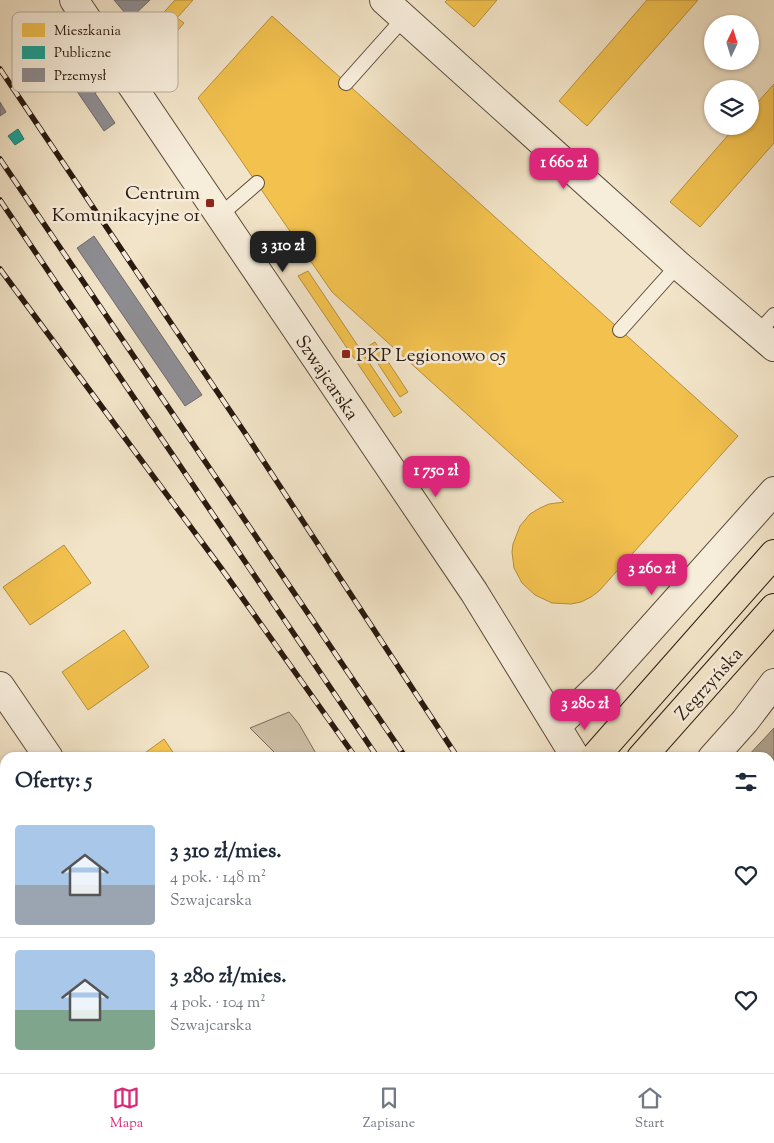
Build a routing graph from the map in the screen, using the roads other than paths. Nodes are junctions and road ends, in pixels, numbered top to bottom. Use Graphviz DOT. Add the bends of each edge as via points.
graph roads {
  1 [pos="74,0"];
  2 [pos="394,9"];
  3 [pos="82,12"];
  4 [pos="346,83"];
  5 [pos="136,92"];
  6 [pos="257,183"];
  7 [pos="219,216"];
  8 [pos="678,265"];
  9 [pos="620,330"];
  10 [pos="769,331"];
  11 [pos="774,491"];
  12 [pos="774,554"];
  13 [pos="774,608"];
  14 [pos="774,683"];
  15 [pos="0,686"];
  16 [pos="557,726"];
  17 [pos="45,752"];
  18 [pos="572,752"];
  19 [pos="599,752"];
  20 [pos="646,752"];
  21 [pos="717,752"];
  1 -- 3 [label="street, Szwajcarska"];
  2 -- 4 [label="lane"];
  2 -- 8 [label="street"];
  5 -- 7 [label="street, Szwajcarska"];
  6 -- 7 [label="lane"];
  7 -- 16 [label="street, Szwajcarska" via="468,584"];
  8 -- 9 [label="lane"];
  8 -- 10 [label="street"];
  11 -- 16 [label="street" via="605,680"];
  12 -- 19 [label="main road, Zegrzyńska"];
  13 -- 20 [label="main road, Zegrzyńska"];
  14 -- 21 [label="street"];
  15 -- 17 [label="street"];
  16 -- 18 [label="street, Szwajcarska"];
}
